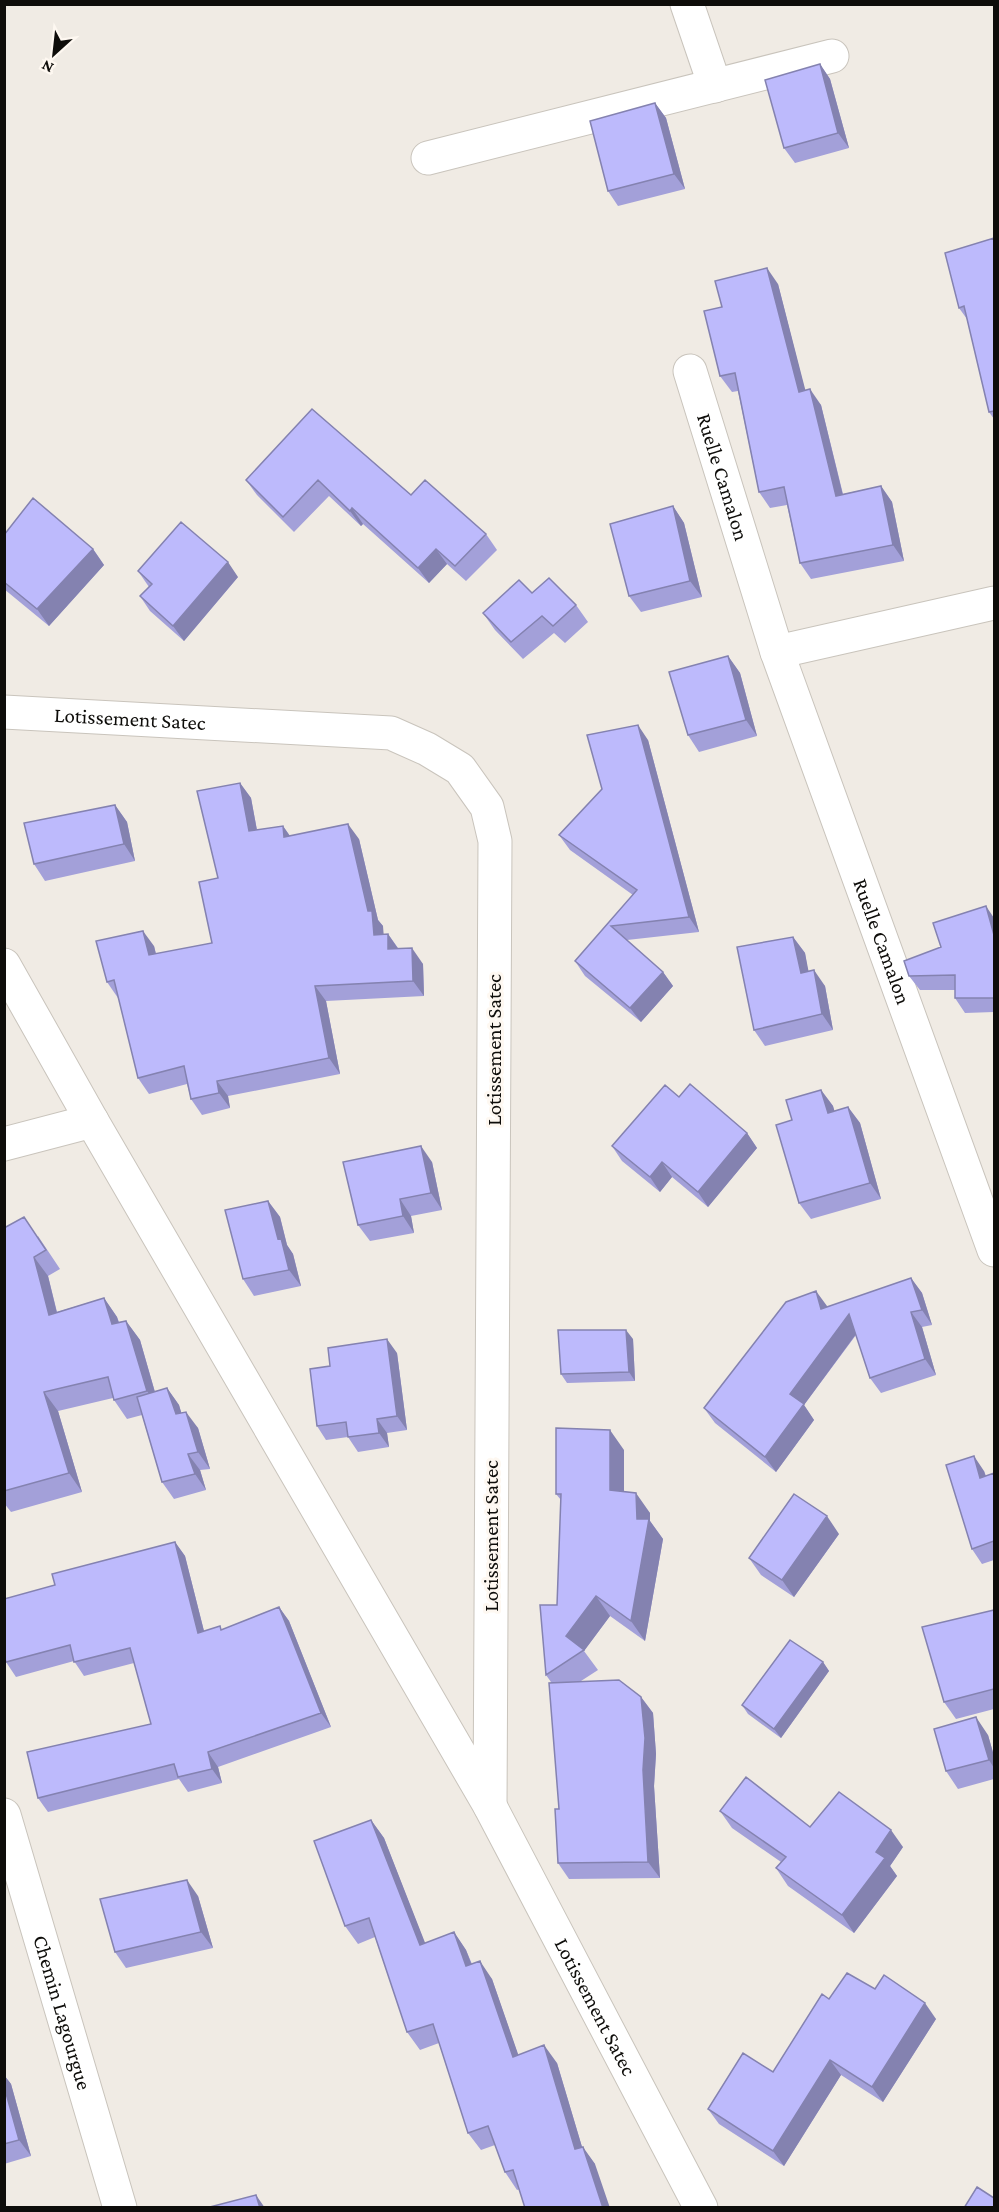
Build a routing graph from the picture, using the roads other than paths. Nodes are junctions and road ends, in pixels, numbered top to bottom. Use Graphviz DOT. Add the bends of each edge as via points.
graph roads {
  1 [pos="687,4"];
  2 [pos="832,56"];
  3 [pos="715,86"];
  4 [pos="428,158"];
  5 [pos="690,371"];
  6 [pos="994,603"];
  7 [pos="777,652"];
  8 [pos="4,712"];
  9 [pos="4,965"];
  10 [pos="92,1121"];
  11 [pos="4,1144"];
  12 [pos="992,1235"];
  13 [pos="490,1806"];
  14 [pos="4,1815"];
  15 [pos="120,2208"];
  16 [pos="701,2208"];
  1 -- 3 [label="street"];
  2 -- 3 [label="street"];
  3 -- 4 [label="street"];
  5 -- 7 [label="street, Ruelle Camalon"];
  6 -- 7 [label="street"];
  7 -- 12 [label="street, Ruelle Camalon"];
  8 -- 13 [label="street, Lotissement Satec" via="391,733 460,769 487,807 495,841"];
  9 -- 10 [label="street, Lotissement Satec"];
  10 -- 11 [label="street"];
  10 -- 13 [label="street, Lotissement Satec"];
  13 -- 16 [label="street, Lotissement Satec"];
  14 -- 15 [label="street, Chemin Lagourgue"];
}
